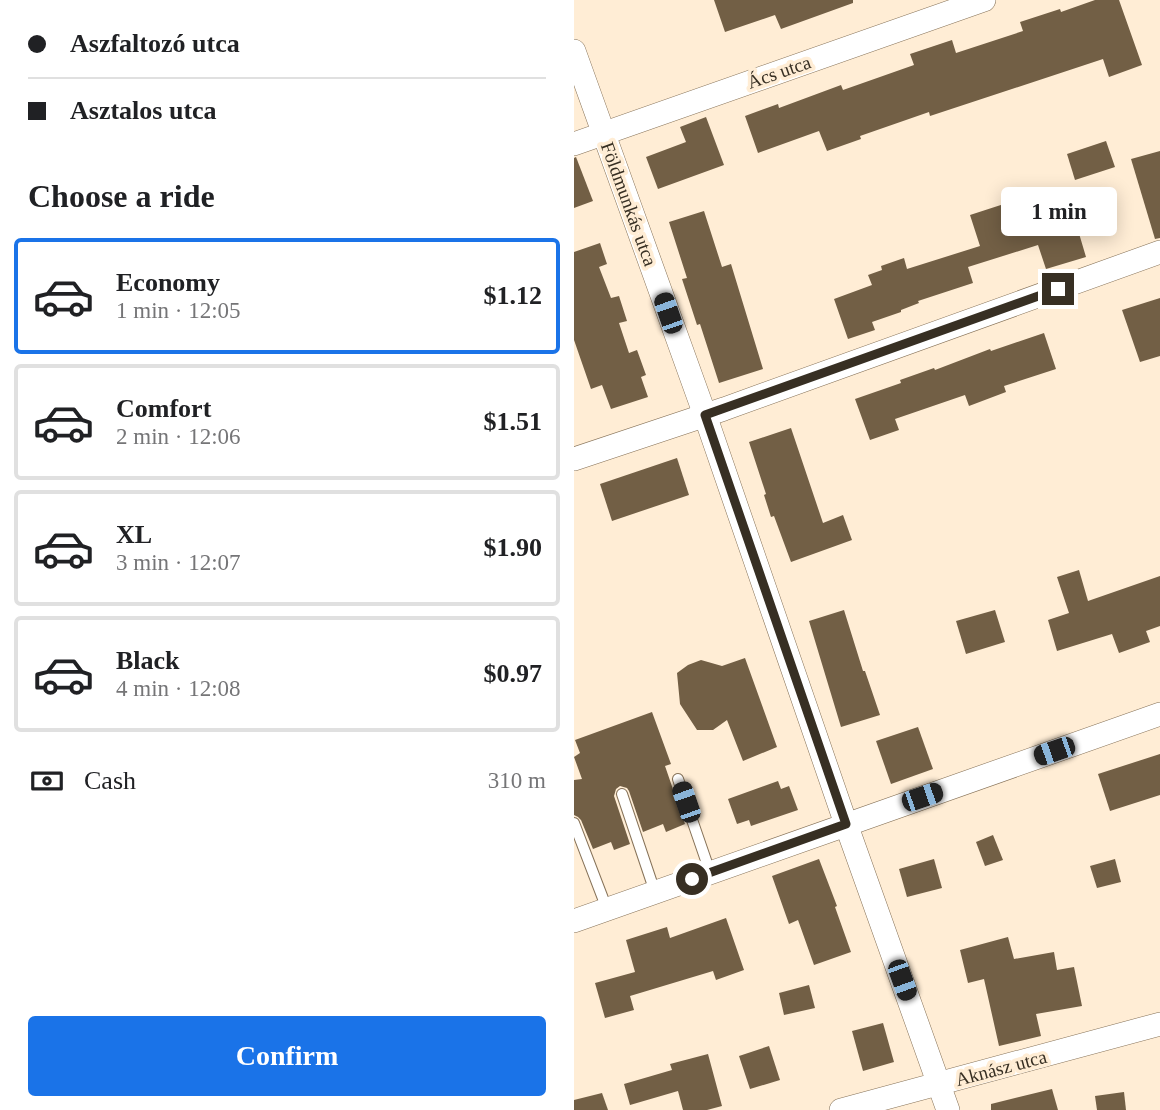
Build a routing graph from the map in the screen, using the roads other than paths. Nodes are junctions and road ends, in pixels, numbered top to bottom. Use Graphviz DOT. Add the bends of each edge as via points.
graph roads {
  1 [pos="984,0"];
  2 [pos="574,51"];
  3 [pos="603,133"];
  4 [pos="574,144"];
  5 [pos="1160,252"];
  6 [pos="705,415"];
  7 [pos="574,459"];
  8 [pos="1160,714"];
  9 [pos="678,779"];
  10 [pos="622,794"];
  11 [pos="574,823"];
  12 [pos="846,824"];
  13 [pos="710,872"];
  14 [pos="655,892"];
  15 [pos="607,909"];
  16 [pos="574,920"];
  17 [pos="1160,1024"];
  18 [pos="939,1084"];
  19 [pos="841,1110"];
  20 [pos="948,1110"];
  1 -- 3 [label="street, Ács utca"];
  2 -- 3 [label="street, Földmunkás utca"];
  3 -- 4 [label="street, Ács utca"];
  3 -- 6 [label="street, Földmunkás utca"];
  5 -- 6 [label="street"];
  6 -- 7 [label="street"];
  6 -- 12 [label="street, Földmunkás utca"];
  8 -- 12 [label="street"];
  9 -- 13 [label="lane"];
  10 -- 14 [label="lane"];
  11 -- 15 [label="lane"];
  12 -- 13 [label="street"];
  12 -- 18 [label="street, Földmunkás utca"];
  13 -- 14 [label="street"];
  14 -- 15 [label="street"];
  15 -- 16 [label="street"];
  17 -- 18 [label="street, Aknász utca"];
  18 -- 19 [label="street, Aknász utca"];
  18 -- 20 [label="street, Földmunkás utca"];
}
